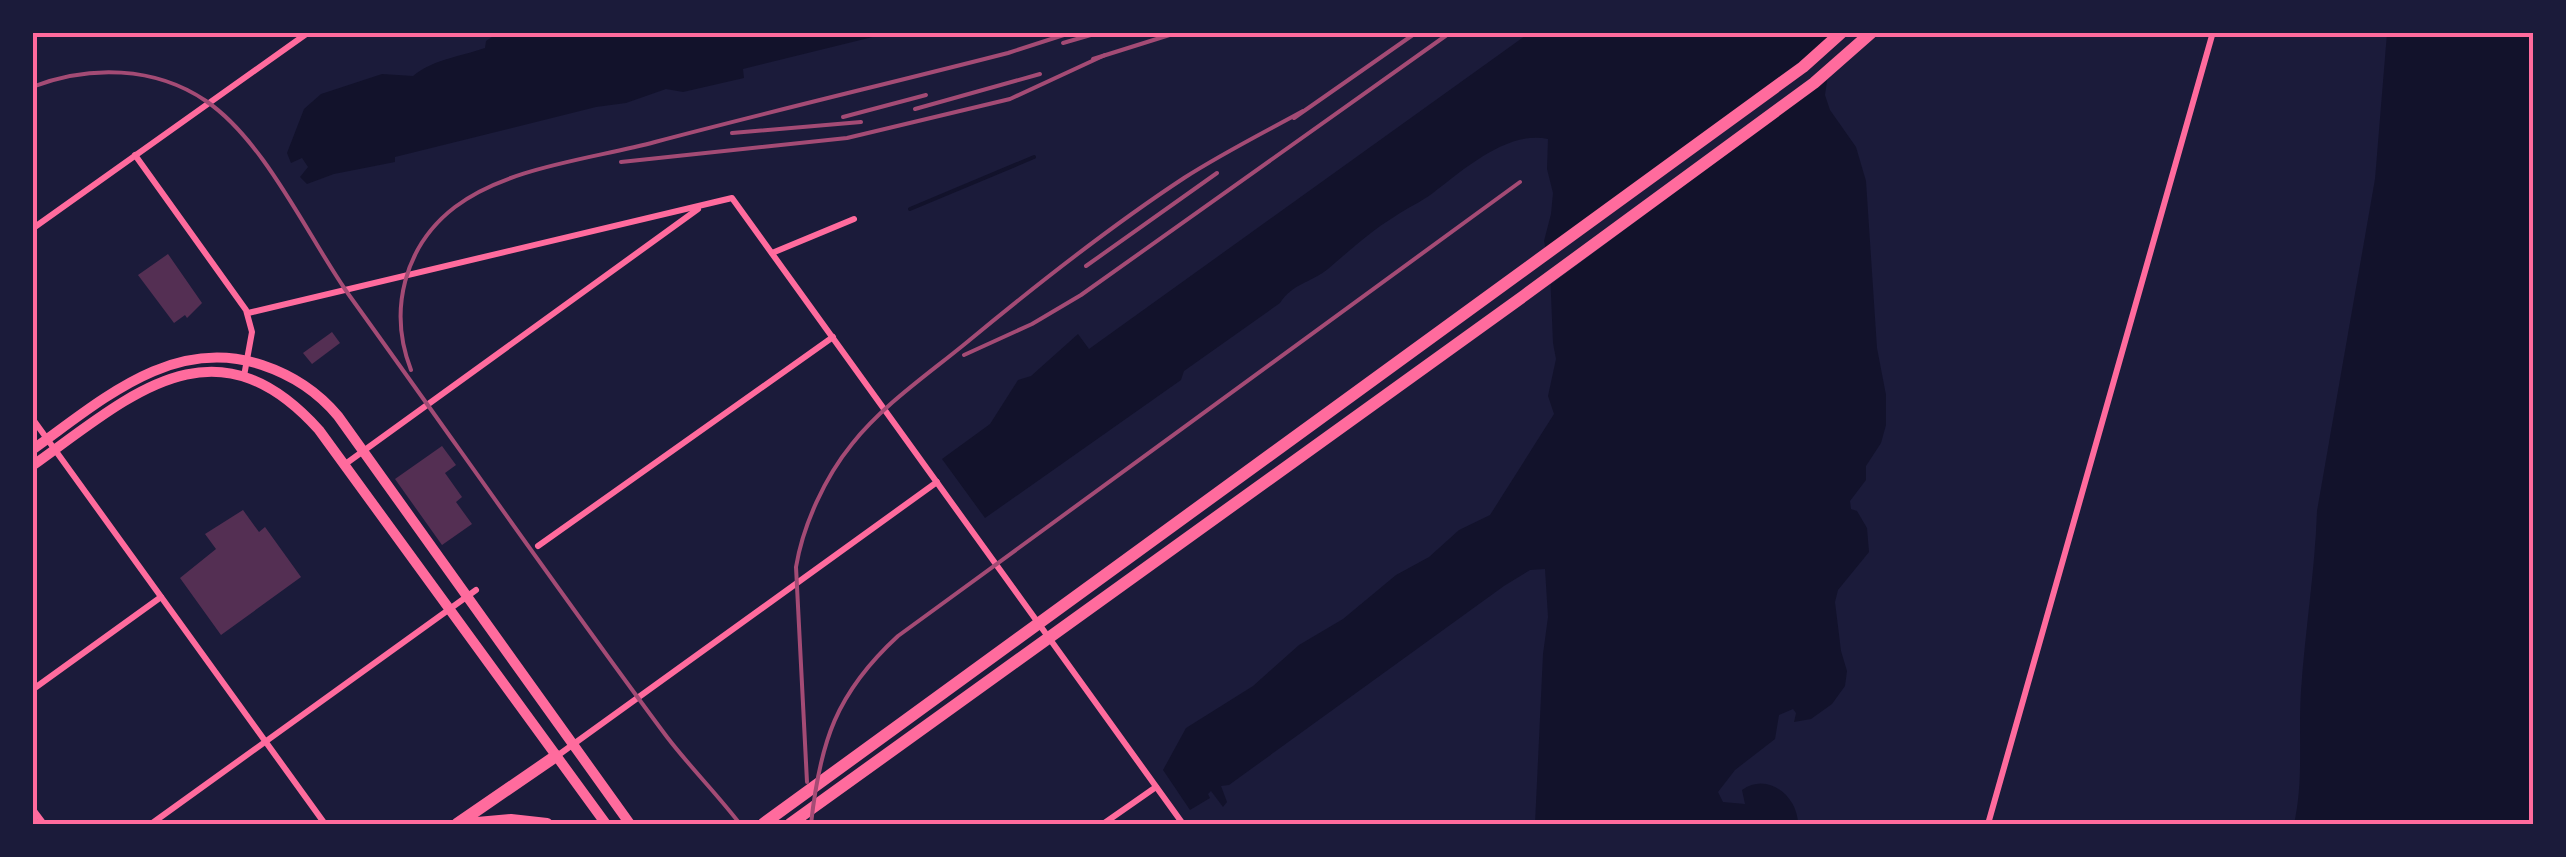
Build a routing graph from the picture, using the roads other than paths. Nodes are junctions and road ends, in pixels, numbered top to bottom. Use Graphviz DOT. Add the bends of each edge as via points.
graph roads {
  1 [pos="309,32"];
  2 [pos="1842,32"];
  3 [pos="1872,32"];
  4 [pos="2213,32"];
  5 [pos="135,154"];
  6 [pos="704,205"];
  7 [pos="854,220"];
  8 [pos="32,229"];
  9 [pos="772,254"];
  10 [pos="248,313"];
  11 [pos="833,337"];
  12 [pos="247,360"];
  13 [pos="243,379"];
  14 [pos="32,418"];
  15 [pos="48,439"];
  16 [pos="32,450"];
  17 [pos="56,450"];
  18 [pos="363,451"];
  19 [pos="343,465"];
  20 [pos="32,466"];
  21 [pos="937,482"];
  22 [pos="538,546"];
  23 [pos="471,593"];
  24 [pos="161,597"];
  25 [pos="449,610"];
  26 [pos="32,690"];
  27 [pos="266,743"];
  28 [pos="573,744"];
  29 [pos="556,756"];
  30 [pos="1156,787"];
  31 [pos="32,808"];
  32 [pos="44,824"];
  33 [pos="151,824"];
  34 [pos="325,824"];
  35 [pos="457,824"];
  36 [pos="466,824"];
  37 [pos="547,824"];
  38 [pos="606,824"];
  39 [pos="630,824"];
  40 [pos="763,824"];
  41 [pos="790,824"];
  42 [pos="1103,824"];
  43 [pos="1183,824"];
  44 [pos="1988,824"];
  1 -- 5 [label="street"];
  2 -- 40 [label="highway" via="1803,68 1513,281"];
  3 -- 41 [label="highway" via="1524,295"];
  4 -- 44 [label="street"];
  5 -- 8 [label="street"];
  5 -- 10 [label="street"];
  6 -- 9 [label="street" via="732,198"];
  6 -- 10 [label="street"];
  6 -- 18 [label="street"];
  7 -- 9 [label="street"];
  9 -- 11 [label="street"];
  10 -- 12 [label="street"];
  11 -- 21 [label="street"];
  11 -- 22 [label="street"];
  12 -- 13 [label="street"];
  12 -- 15 [label="main road" via="198,358 155,368"];
  12 -- 18 [label="main road" via="314,392"];
  13 -- 17 [label="main road" via="204,372 154,383"];
  13 -- 19 [label="main road" via="303,413"];
  14 -- 15 [label="street"];
  15 -- 16 [label="main road"];
  15 -- 17 [label="street"];
  17 -- 20 [label="main road"];
  17 -- 24 [label="street"];
  18 -- 19 [label="street"];
  18 -- 23 [label="main road"];
  19 -- 25 [label="main road"];
  21 -- 28 [label="street"];
  21 -- 30 [label="street"];
  23 -- 25 [label="street"];
  23 -- 28 [label="main road"];
  24 -- 26 [label="street"];
  24 -- 27 [label="street"];
  25 -- 27 [label="street"];
  25 -- 29 [label="main road"];
  27 -- 33 [label="street"];
  27 -- 34 [label="street"];
  28 -- 29 [label="street"];
  28 -- 39 [label="main road"];
  29 -- 35 [label="highway"];
  29 -- 38 [label="main road"];
  30 -- 42 [label="street"];
  30 -- 43 [label="street"];
  31 -- 32 [label="street"];
  36 -- 37 [label="highway"];
}
